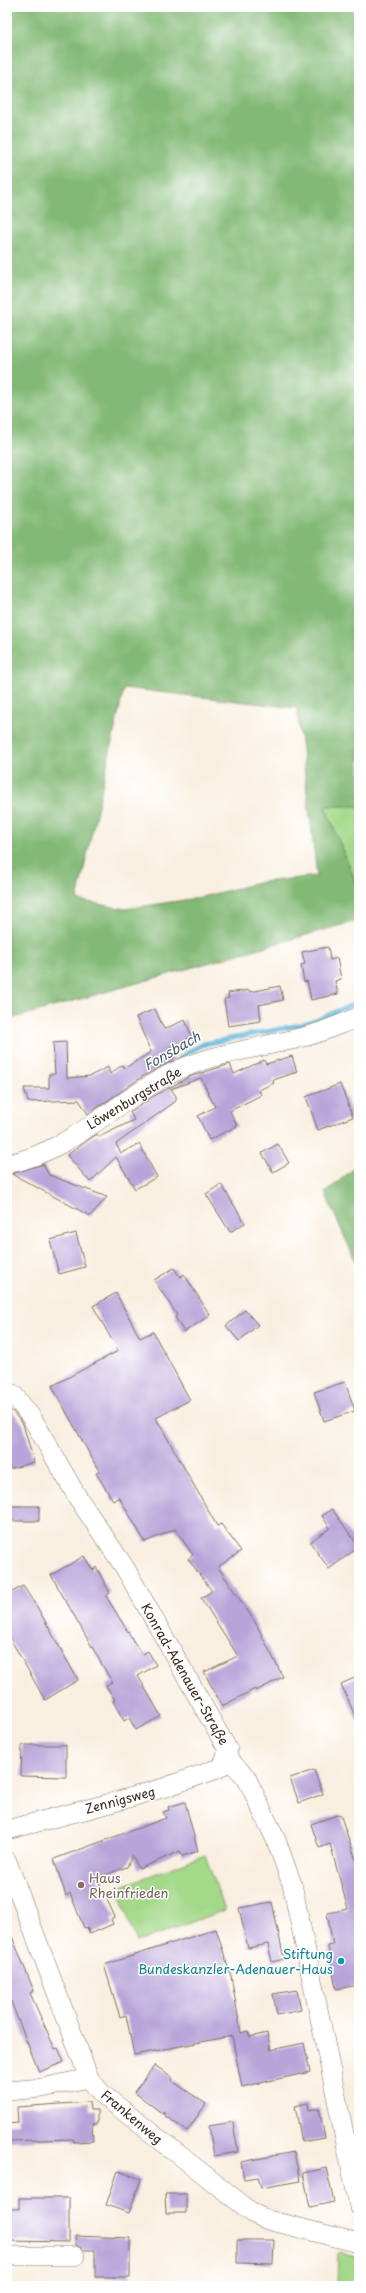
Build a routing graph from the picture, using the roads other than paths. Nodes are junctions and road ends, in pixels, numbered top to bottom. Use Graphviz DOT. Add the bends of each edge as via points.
graph roads {
  1 [pos="359,1017"];
  2 [pos="7,1164"];
  3 [pos="13,1394"];
  4 [pos="227,1758"];
  5 [pos="7,1830"];
  6 [pos="7,1861"];
  7 [pos="89,2078"];
  8 [pos="7,2091"];
  9 [pos="359,2206"];
  10 [pos="359,2243"];
  11 [pos="7,2256"];
  12 [pos="75,2256"];
  1 -- 2 [label="street, Löwenburgstraße" via="311,1035 195,1063 168,1075 66,1140 28,1160"];
  3 -- 4 [label="street, Konrad-Adenauer-Straße" via="32,1418 78,1498 125,1568 224,1742 228,1750"];
  4 -- 5 [label="street, Zennigsweg" via="217,1769 166,1787"];
  4 -- 9 [label="street, Konrad-Adenauer-Straße" via="246,1777 276,1840 292,1884"];
  6 -- 7 [label="street, Frankenweg"];
  7 -- 8 [label="street" via="42,2088"];
  7 -- 10 [label="street, Frankenweg" via="107,2098 254,2214 268,2220"];
  11 -- 12 [label="street"];
}
